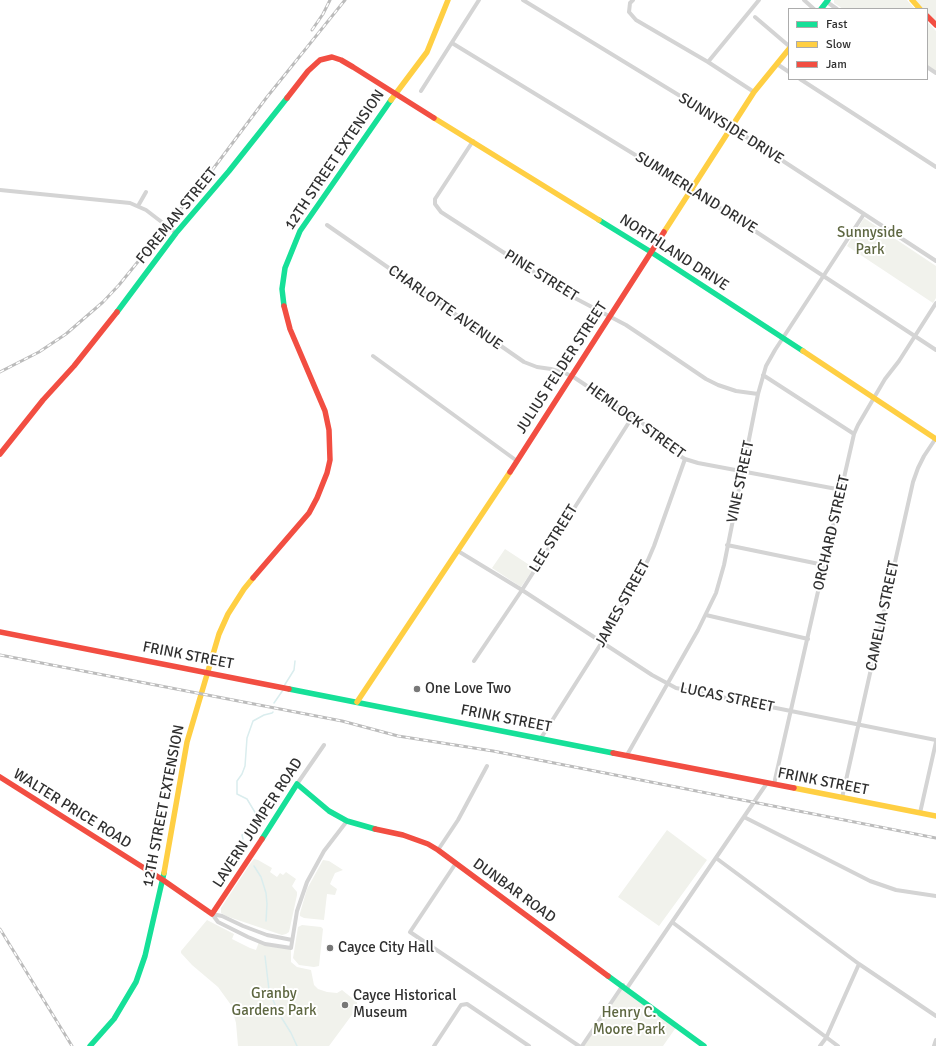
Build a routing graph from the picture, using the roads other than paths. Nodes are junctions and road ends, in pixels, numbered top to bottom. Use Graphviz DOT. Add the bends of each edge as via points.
graph roads {
  1 [pos="448,0"];
  2 [pos="479,0"];
  3 [pos="524,0"];
  4 [pos="633,0"];
  5 [pos="759,0"];
  6 [pos="804,0"];
  7 [pos="912,0"];
  8 [pos="827,1"];
  9 [pos="813,8"];
  10 [pos="837,8"];
  11 [pos="919,8"];
  12 [pos="755,17"];
  13 [pos="928,17"];
  14 [pos="936,25"];
  15 [pos="452,43"];
  16 [pos="788,45"];
  17 [pos="788,50"];
  18 [pos="708,62"];
  19 [pos="777,64"];
  20 [pos="788,71"];
  21 [pos="802,80"];
  22 [pos="421,90"];
  23 [pos="754,92"];
  24 [pos="396,93"];
  25 [pos="731,127"];
  26 [pos="473,141"];
  27 [pos="936,167"];
  28 [pos="691,189"];
  29 [pos="0,190"];
  30 [pos="146,192"];
  31 [pos="138,206"];
  32 [pos="864,214"];
  33 [pos="327,225"];
  34 [pos="176,233"];
  35 [pos="651,252"];
  36 [pos="936,261"];
  37 [pos="824,276"];
  38 [pos="936,302"];
  39 [pos="609,317"];
  40 [pos="915,335"];
  41 [pos="783,338"];
  42 [pos="936,350"];
  43 [pos="373,356"];
  44 [pos="571,375"];
  45 [pos="763,375"];
  46 [pos="758,394"];
  47 [pos="874,398"];
  48 [pos="633,416"];
  49 [pos="854,434"];
  50 [pos="936,438"];
  51 [pos="0,454"];
  52 [pos="685,459"];
  53 [pos="517,461"];
  54 [pos="743,471"];
  55 [pos="842,490"];
  56 [pos="727,545"];
  57 [pos="458,551"];
  58 [pos="824,565"];
  59 [pos="522,590"];
  60 [pos="706,615"];
  61 [pos="0,632"];
  62 [pos="808,639"];
  63 [pos="602,642"];
  64 [pos="474,661"];
  65 [pos="208,673"];
  66 [pos="667,683"];
  67 [pos="358,702"];
  68 [pos="791,712"];
  69 [pos="859,726"];
  70 [pos="541,738"];
  71 [pos="936,741"];
  72 [pos="324,745"];
  73 [pos="627,755"];
  74 [pos="486,766"];
  75 [pos="0,777"];
  76 [pos="767,783"];
  77 [pos="297,784"];
  78 [pos="774,784"];
  79 [pos="842,798"];
  80 [pos="920,813"];
  81 [pos="936,816"];
  82 [pos="744,817"];
  83 [pos="347,821"];
  84 [pos="438,850"];
  85 [pos="716,858"];
  86 [pos="456,863"];
  87 [pos="163,880"];
  88 [pos="936,896"];
  89 [pos="212,914"];
  90 [pos="672,922"];
  91 [pos="292,940"];
  92 [pos="858,964"];
  93 [pos="625,987"];
  94 [pos="936,1016"];
  95 [pos="826,1038"];
  96 [pos="936,1040"];
  97 [pos="90,1046"];
  98 [pos="434,1046"];
  99 [pos="529,1046"];
  100 [pos="581,1046"];
  101 [pos="704,1046"];
  102 [pos="820,1046"];
  103 [pos="838,1046"];
  104 [pos="934,1046"];
  1 -- 24 [label="street, 12TH STREET EXTENSION" via="427,52"];
  2 -- 15 [label="street"];
  3 -- 25 [label="street, SUNNYSIDE DRIVE"];
  4 -- 18 [label="street" via="629,12 633,17"];
  5 -- 18 [label="street"];
  6 -- 9 [label="street"];
  7 -- 11 [label="street"];
  8 -- 10 [label="street"];
  12 -- 16 [label="street"];
  13 -- 14 [label="street"];
  15 -- 22 [label="street"];
  15 -- 28 [label="street, SUMMERLAND DRIVE"];
  17 -- 19 [label="street, JULIUS FELDER STREET"];
  18 -- 23 [label="street"];
  19 -- 20 [label="street"];
  19 -- 23 [label="street, JULIUS FELDER STREET"];
  21 -- 27 [label="street"];
  23 -- 25 [label="street, JULIUS FELDER STREET"];
  24 -- 26 [label="street, NORTHLAND DRIVE"];
  24 -- 34 [label="street, FOREMAN STREET" via="341,60 332,57 320,60 312,66 229,172"];
  24 -- 65 [label="street, 12TH STREET EXTENSION" via="300,231 285,268 282,289 284,306 292,335 325,411 329,430 330,460 322,486 309,513 244,589 228,614 219,634"];
  25 -- 28 [label="street, JULIUS FELDER STREET"];
  25 -- 32 [label="street, SUNNYSIDE DRIVE"];
  26 -- 35 [label="street, NORTHLAND DRIVE"];
  26 -- 39 [label="street, PINE STREET" via="435,199 435,204 441,212 571,296"];
  28 -- 35 [label="street, JULIUS FELDER STREET"];
  28 -- 37 [label="street, SUMMERLAND DRIVE"];
  29 -- 31 [label="street" via="125,202"];
  30 -- 31 [label="street"];
  31 -- 34 [label="street"];
  32 -- 36 [label="street, SUNNYSIDE DRIVE"];
  32 -- 37 [label="street, VINE STREET"];
  33 -- 44 [label="street, CHARLOTTE AVENUE" via="524,362"];
  34 -- 51 [label="street, FOREMAN STREET" via="105,329"];
  35 -- 39 [label="street, JULIUS FELDER STREET"];
  35 -- 41 [label="street, NORTHLAND DRIVE"];
  37 -- 40 [label="street, SUMMERLAND DRIVE"];
  37 -- 41 [label="street, VINE STREET"];
  38 -- 40 [label="street, ORCHARD STREET"];
  39 -- 44 [label="street, JULIUS FELDER STREET"];
  39 -- 46 [label="street, PINE STREET" via="718,386"];
  40 -- 42 [label="street, SUMMERLAND DRIVE"];
  40 -- 47 [label="street, ORCHARD STREET"];
  41 -- 45 [label="street, VINE STREET"];
  41 -- 47 [label="street, NORTHLAND DRIVE"];
  43 -- 53 [label="street"];
  44 -- 48 [label="street, HEMLOCK STREET"];
  44 -- 53 [label="street, JULIUS FELDER STREET"];
  45 -- 46 [label="street, VINE STREET"];
  45 -- 49 [label="street"];
  46 -- 54 [label="street, VINE STREET"];
  47 -- 49 [label="street, ORCHARD STREET"];
  47 -- 50 [label="street, NORTHLAND DRIVE"];
  48 -- 52 [label="street, HEMLOCK STREET"];
  48 -- 59 [label="street, LEE STREET"];
  49 -- 55 [label="street, ORCHARD STREET"];
  50 -- 69 [label="street, CAMELIA STREET" via="924,456 913,482"];
  52 -- 54 [label="street, HEMLOCK STREET"];
  52 -- 63 [label="street, JAMES STREET" via="648,560"];
  53 -- 57 [label="street, JULIUS FELDER STREET"];
  54 -- 55 [label="street, HEMLOCK STREET"];
  54 -- 56 [label="street, VINE STREET"];
  55 -- 58 [label="street, ORCHARD STREET"];
  56 -- 58 [label="street"];
  56 -- 60 [label="street, VINE STREET" via="721,579"];
  57 -- 59 [label="street, LUCAS STREET"];
  57 -- 67 [label="street, JULIUS FELDER STREET"];
  58 -- 62 [label="street, ORCHARD STREET"];
  59 -- 63 [label="street, LUCAS STREET"];
  59 -- 64 [label="street, LEE STREET"];
  60 -- 62 [label="street"];
  60 -- 66 [label="street, VINE STREET"];
  61 -- 65 [label="street, FRINK STREET"];
  62 -- 68 [label="street, ORCHARD STREET"];
  63 -- 66 [label="street, LUCAS STREET"];
  63 -- 70 [label="street, JAMES STREET"];
  65 -- 67 [label="street, FRINK STREET"];
  65 -- 87 [label="street, 12TH STREET EXTENSION" via="187,742"];
  66 -- 68 [label="street, LUCAS STREET" via="681,690"];
  66 -- 73 [label="street, VINE STREET"];
  67 -- 70 [label="street, FRINK STREET"];
  68 -- 69 [label="street, LUCAS STREET"];
  68 -- 78 [label="street, ORCHARD STREET"];
  69 -- 71 [label="street, LUCAS STREET"];
  69 -- 79 [label="street, CAMELIA STREET"];
  70 -- 73 [label="street, FRINK STREET"];
  71 -- 80 [label="street"];
  72 -- 77 [label="street, LAVERN JUMPER ROAD"];
  73 -- 76 [label="street, FRINK STREET"];
  74 -- 84 [label="street" via="461,816"];
  75 -- 87 [label="street, WALTER PRICE ROAD"];
  76 -- 78 [label="street, FRINK STREET"];
  76 -- 82 [label="street"];
  77 -- 83 [label="street, DUNBAR ROAD" via="329,811"];
  77 -- 89 [label="street, LAVERN JUMPER ROAD"];
  78 -- 79 [label="street, FRINK STREET"];
  79 -- 80 [label="street, FRINK STREET"];
  80 -- 81 [label="street, FRINK STREET"];
  82 -- 85 [label="street"];
  82 -- 88 [label="street" via="870,881 896,890"];
  83 -- 84 [label="street, DUNBAR ROAD" via="403,834"];
  83 -- 91 [label="street" via="324,851 307,882 297,911"];
  84 -- 86 [label="street, DUNBAR ROAD"];
  85 -- 90 [label="street"];
  85 -- 92 [label="street"];
  86 -- 93 [label="street, DUNBAR ROAD"];
  86 -- 100 [label="street" via="410,932"];
  87 -- 89 [label="street, WALTER PRICE ROAD"];
  87 -- 97 [label="street, 12TH STREET EXTENSION" via="145,956 136,982 114,1019"];
  89 -- 91 [label="street" via="267,935"];
  89 -- 91 [label="street" via="218,922 265,944 291,948"];
  90 -- 93 [label="street"];
  90 -- 95 [label="street"];
  92 -- 94 [label="street"];
  92 -- 95 [label="street"];
  93 -- 100 [label="street"];
  93 -- 101 [label="street, DUNBAR ROAD"];
  95 -- 102 [label="street"];
  95 -- 103 [label="street"];
  96 -- 104 [label="street"];
  98 -- 99 [label="street" via="461,1005 468,1004"];
}
